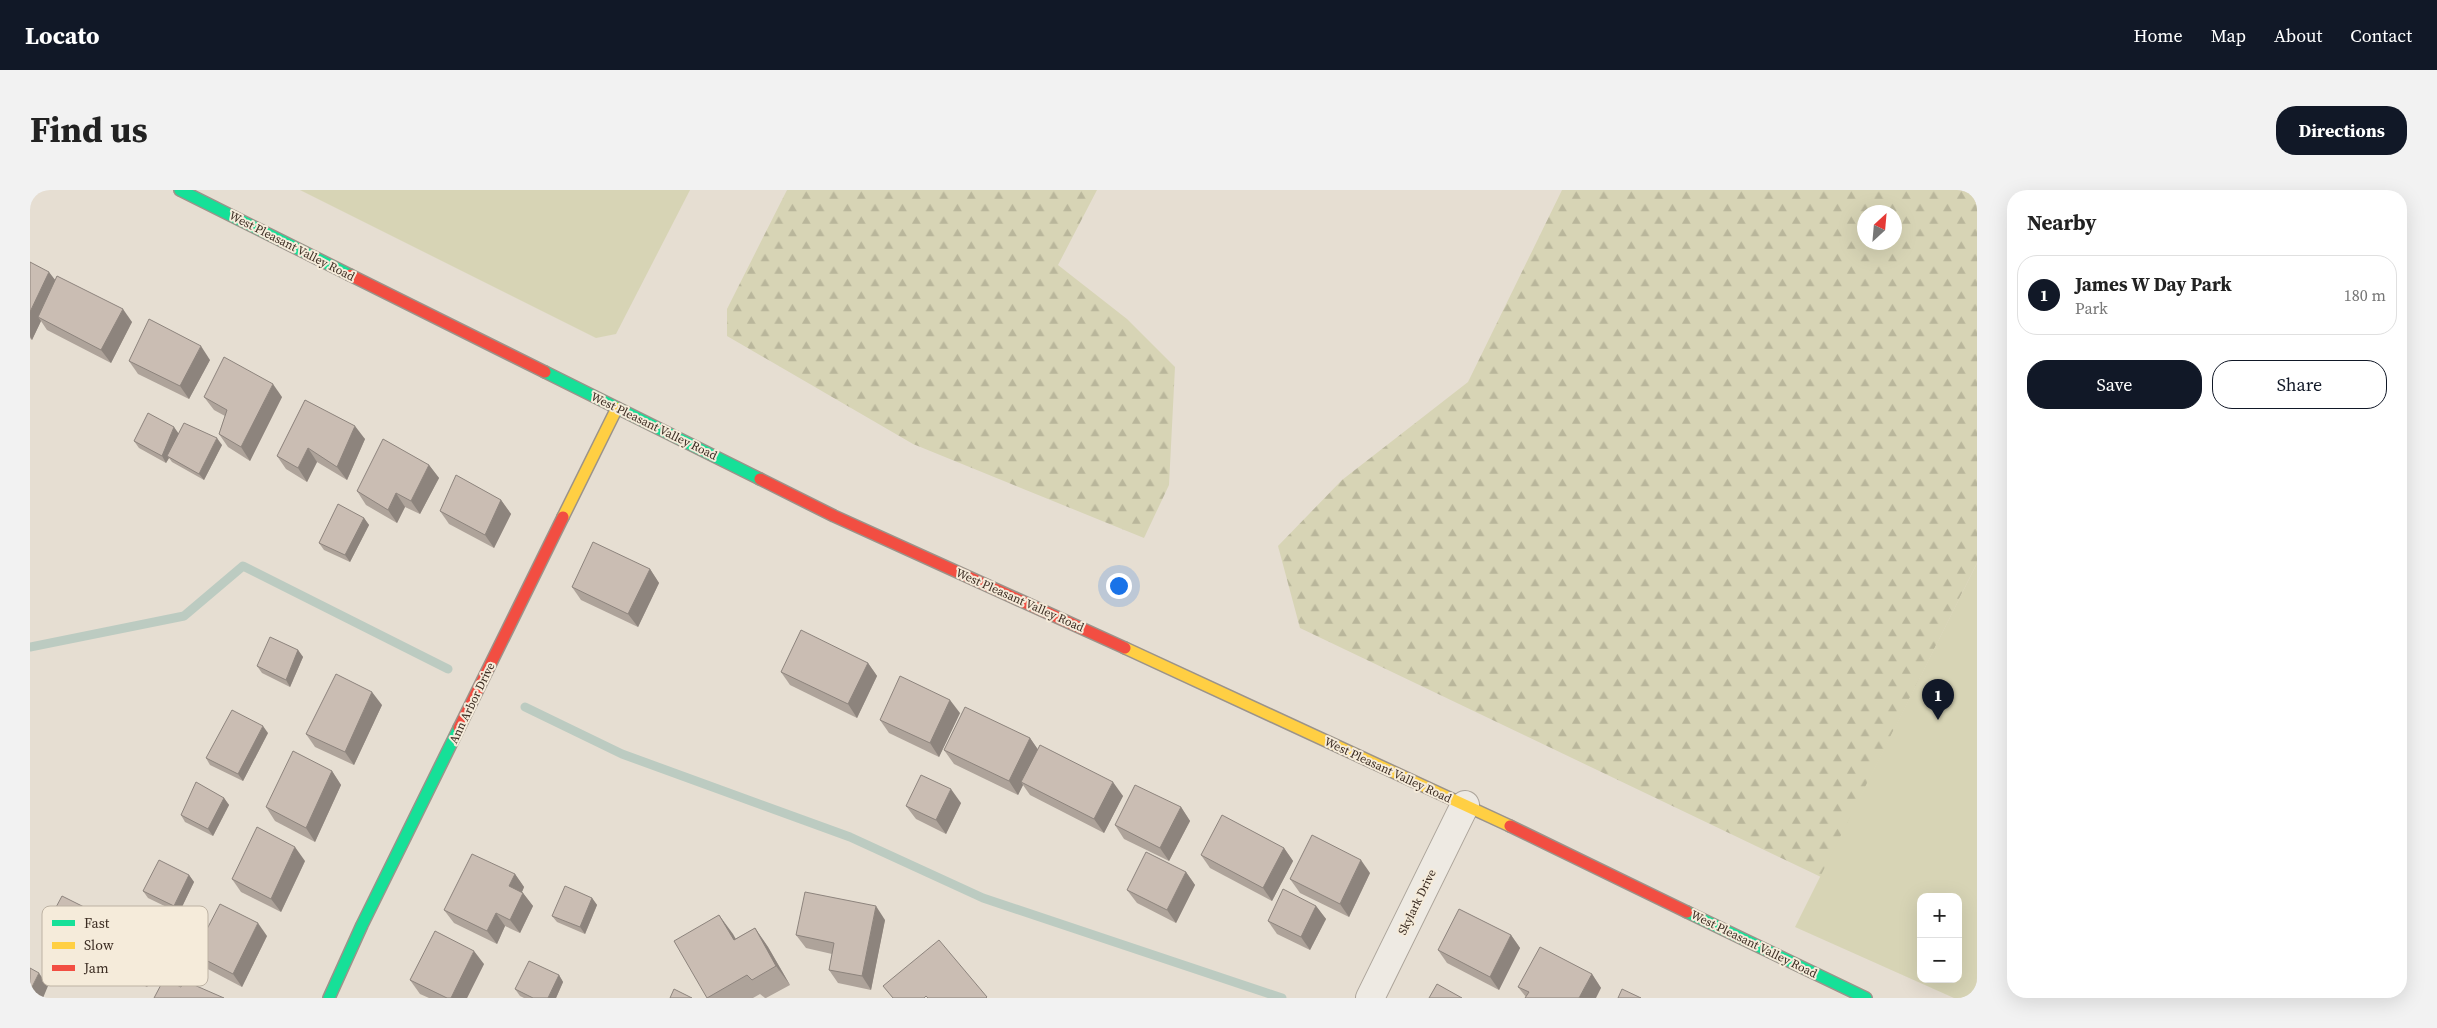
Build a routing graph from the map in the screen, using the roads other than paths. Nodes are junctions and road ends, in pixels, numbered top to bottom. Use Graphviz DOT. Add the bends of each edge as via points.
graph roads {
  1 [pos="180,190"];
  2 [pos="617,408"];
  3 [pos="1465,805"];
  4 [pos="329,998"];
  5 [pos="1370,998"];
  6 [pos="1866,998"];
  1 -- 2 [label="main road, West Pleasant Valley Road"];
  2 -- 3 [label="main road, West Pleasant Valley Road" via="834,516"];
  2 -- 4 [label="main road, Ann Arbor Drive"];
  3 -- 5 [label="street, Skylark Drive"];
  3 -- 6 [label="main road, West Pleasant Valley Road"];
}
